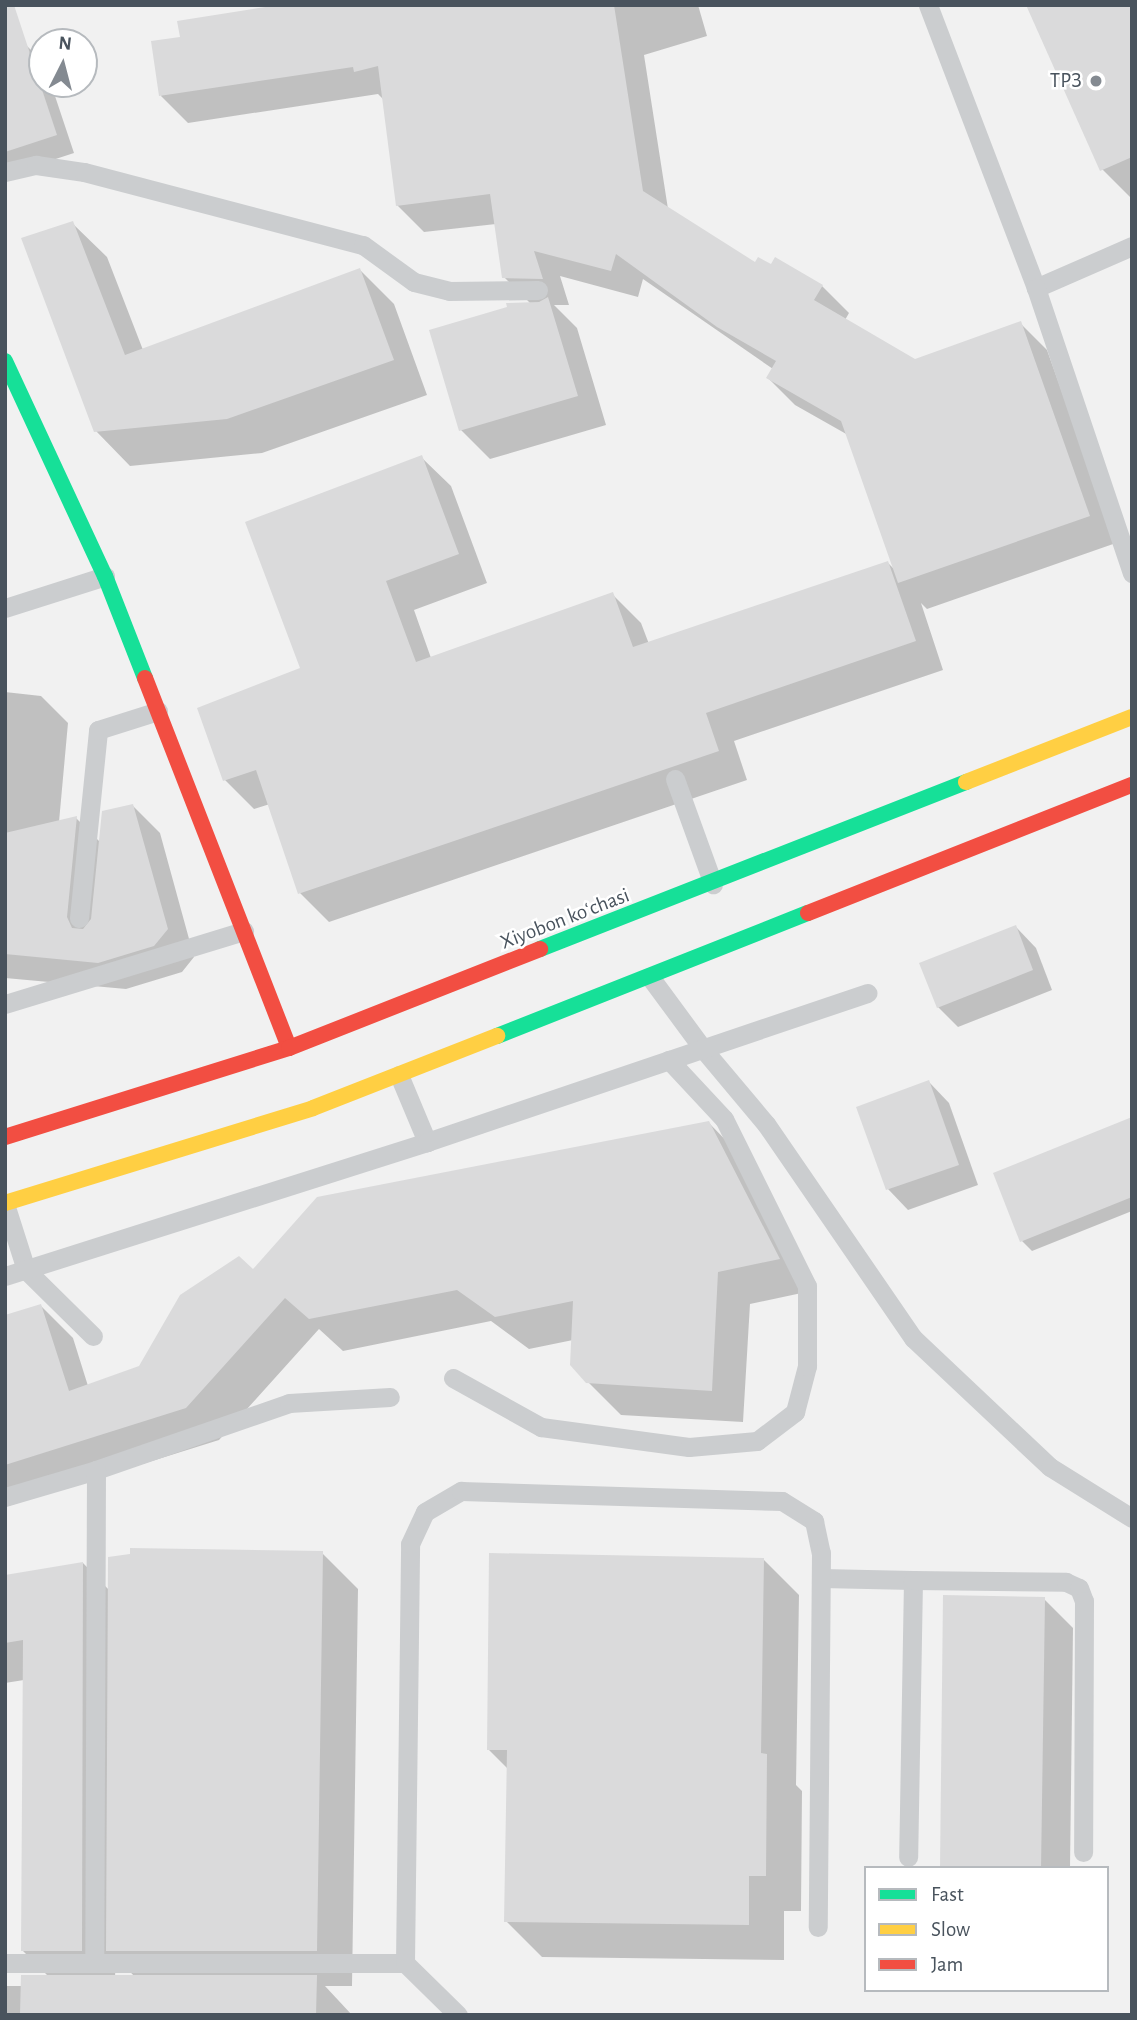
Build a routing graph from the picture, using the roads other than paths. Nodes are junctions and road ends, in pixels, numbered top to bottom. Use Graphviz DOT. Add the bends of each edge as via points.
graph roads {
  1 [pos="928,5"];
  2 [pos="5,172"];
  3 [pos="1132,246"];
  4 [pos="1036,288"];
  5 [pos="538,290"];
  6 [pos="7,369"];
  7 [pos="1132,573"];
  8 [pos="105,576"];
  9 [pos="5,608"];
  10 [pos="158,711"];
  11 [pos="1132,717"];
  12 [pos="676,779"];
  13 [pos="1132,785"];
  14 [pos="713,884"];
  15 [pos="79,918"];
  16 [pos="244,931"];
  17 [pos="650,977"];
  18 [pos="867,993"];
  19 [pos="5,1004"];
  20 [pos="289,1048"];
  21 [pos="703,1049"];
  22 [pos="669,1060"];
  23 [pos="399,1075"];
  24 [pos="5,1137"];
  25 [pos="427,1142"];
  26 [pos="5,1203"];
  27 [pos="26,1270"];
  28 [pos="5,1276"];
  29 [pos="93,1336"];
  30 [pos="453,1378"];
  31 [pos="390,1397"];
  32 [pos="96,1470"];
  33 [pos="5,1497"];
  34 [pos="1132,1518"];
  35 [pos="821,1578"];
  36 [pos="913,1580"];
  37 [pos="1083,1852"];
  38 [pos="908,1857"];
  39 [pos="818,1927"];
  40 [pos="94,1962"];
  41 [pos="405,1963"];
  42 [pos="5,1964"];
  43 [pos="458,2015"];
  1 -- 4 [label="lane"];
  2 -- 5 [label="lane" via="36,165 84,172 363,245 414,282 449,291"];
  3 -- 4 [label="lane"];
  4 -- 7 [label="lane"];
  6 -- 8 [label="main road"];
  8 -- 9 [label="lane"];
  8 -- 10 [label="main road"];
  10 -- 15 [label="lane" via="98,730"];
  10 -- 16 [label="main road"];
  11 -- 14 [label="main road, Xiyobon koʻchasi"];
  12 -- 14 [label="lane"];
  13 -- 17 [label="main road"];
  14 -- 20 [label="main road, Xiyobon koʻchasi"];
  16 -- 19 [label="lane"];
  16 -- 20 [label="main road"];
  17 -- 21 [label="lane"];
  17 -- 23 [label="main road"];
  18 -- 21 [label="lane"];
  20 -- 24 [label="main road, Xiyobon koʻchasi"];
  21 -- 22 [label="lane"];
  21 -- 34 [label="lane" via="766,1124 913,1338 1050,1467"];
  22 -- 25 [label="lane"];
  22 -- 30 [label="lane" via="724,1119 807,1286 807,1366 795,1412 757,1441 689,1447 541,1427"];
  23 -- 25 [label="lane"];
  23 -- 26 [label="main road" via="313,1108"];
  25 -- 27 [label="lane"];
  26 -- 27 [label="lane"];
  27 -- 28 [label="lane"];
  27 -- 29 [label="lane"];
  31 -- 32 [label="lane" via="289,1402"];
  32 -- 33 [label="lane"];
  32 -- 40 [label="lane"];
  35 -- 36 [label="lane"];
  35 -- 39 [label="lane"];
  35 -- 41 [label="lane" via="814,1521 782,1501 461,1491 425,1512 410,1544"];
  36 -- 37 [label="lane" via="1066,1583 1079,1588 1084,1601"];
  36 -- 38 [label="lane"];
  40 -- 41 [label="lane"];
  40 -- 42 [label="lane"];
  41 -- 43 [label="lane"];
}
